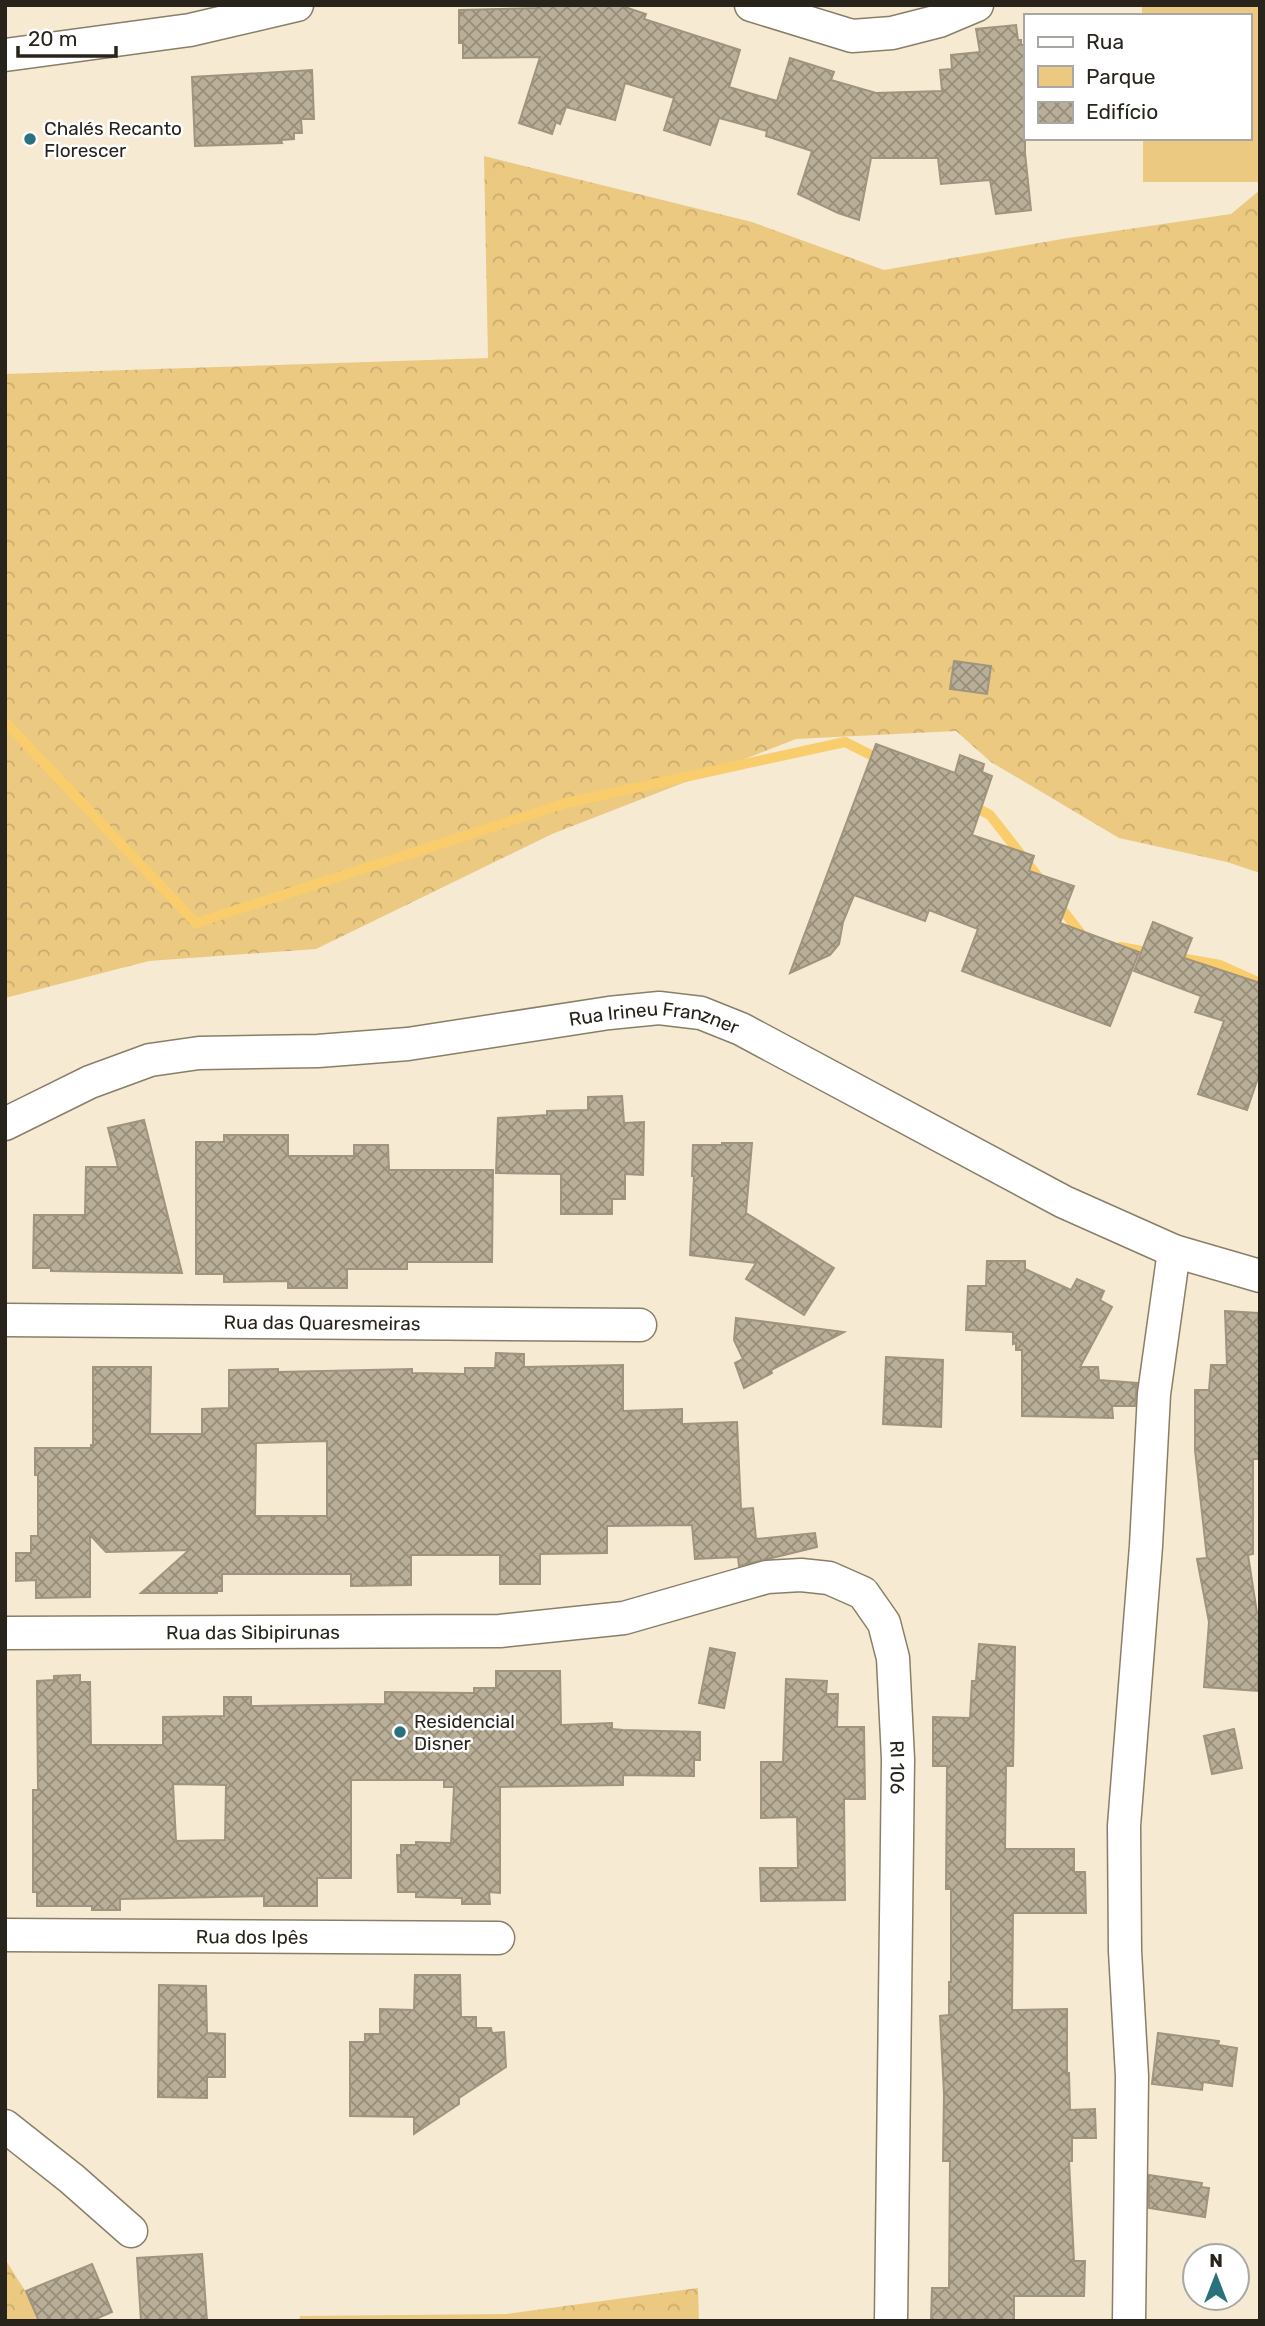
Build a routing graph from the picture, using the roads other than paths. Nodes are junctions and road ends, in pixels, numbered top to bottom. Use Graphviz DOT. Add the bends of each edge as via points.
graph roads {
  1 [pos="297,5"];
  2 [pos="751,5"];
  3 [pos="977,5"];
  4 [pos="5,55"];
  5 [pos="5,1124"];
  6 [pos="1174,1251"];
  7 [pos="1260,1276"];
  8 [pos="5,1320"];
  9 [pos="640,1325"];
  10 [pos="500,1631"];
  11 [pos="5,1633"];
  12 [pos="5,1935"];
  13 [pos="498,1938"];
  14 [pos="5,2126"];
  15 [pos="131,2231"];
  16 [pos="891,2321"];
  17 [pos="1129,2321"];
  1 -- 4 [label="street" via="190,30"];
  2 -- 3 [label="street" via="852,36 892,33"];
  5 -- 6 [label="street, Rua Irineu Franzner" via="90,1082 150,1060 199,1053 408,1044 659,1008 701,1013 741,1029 1064,1202"];
  6 -- 7 [label="street, Rua Irineu Franzner"];
  6 -- 17 [label="street" via="1154,1394 1124,1826 1132,2076"];
  8 -- 9 [label="street, Rua das Quaresmeiras"];
  10 -- 11 [label="street, Rua das Sibipirunas"];
  10 -- 16 [label="street, RI 106" via="624,1618 767,1577 801,1575 829,1578 863,1593 884,1623 893,1658 898,1759"];
  12 -- 13 [label="street, Rua dos Ipês"];
  14 -- 15 [label="street"];
}
